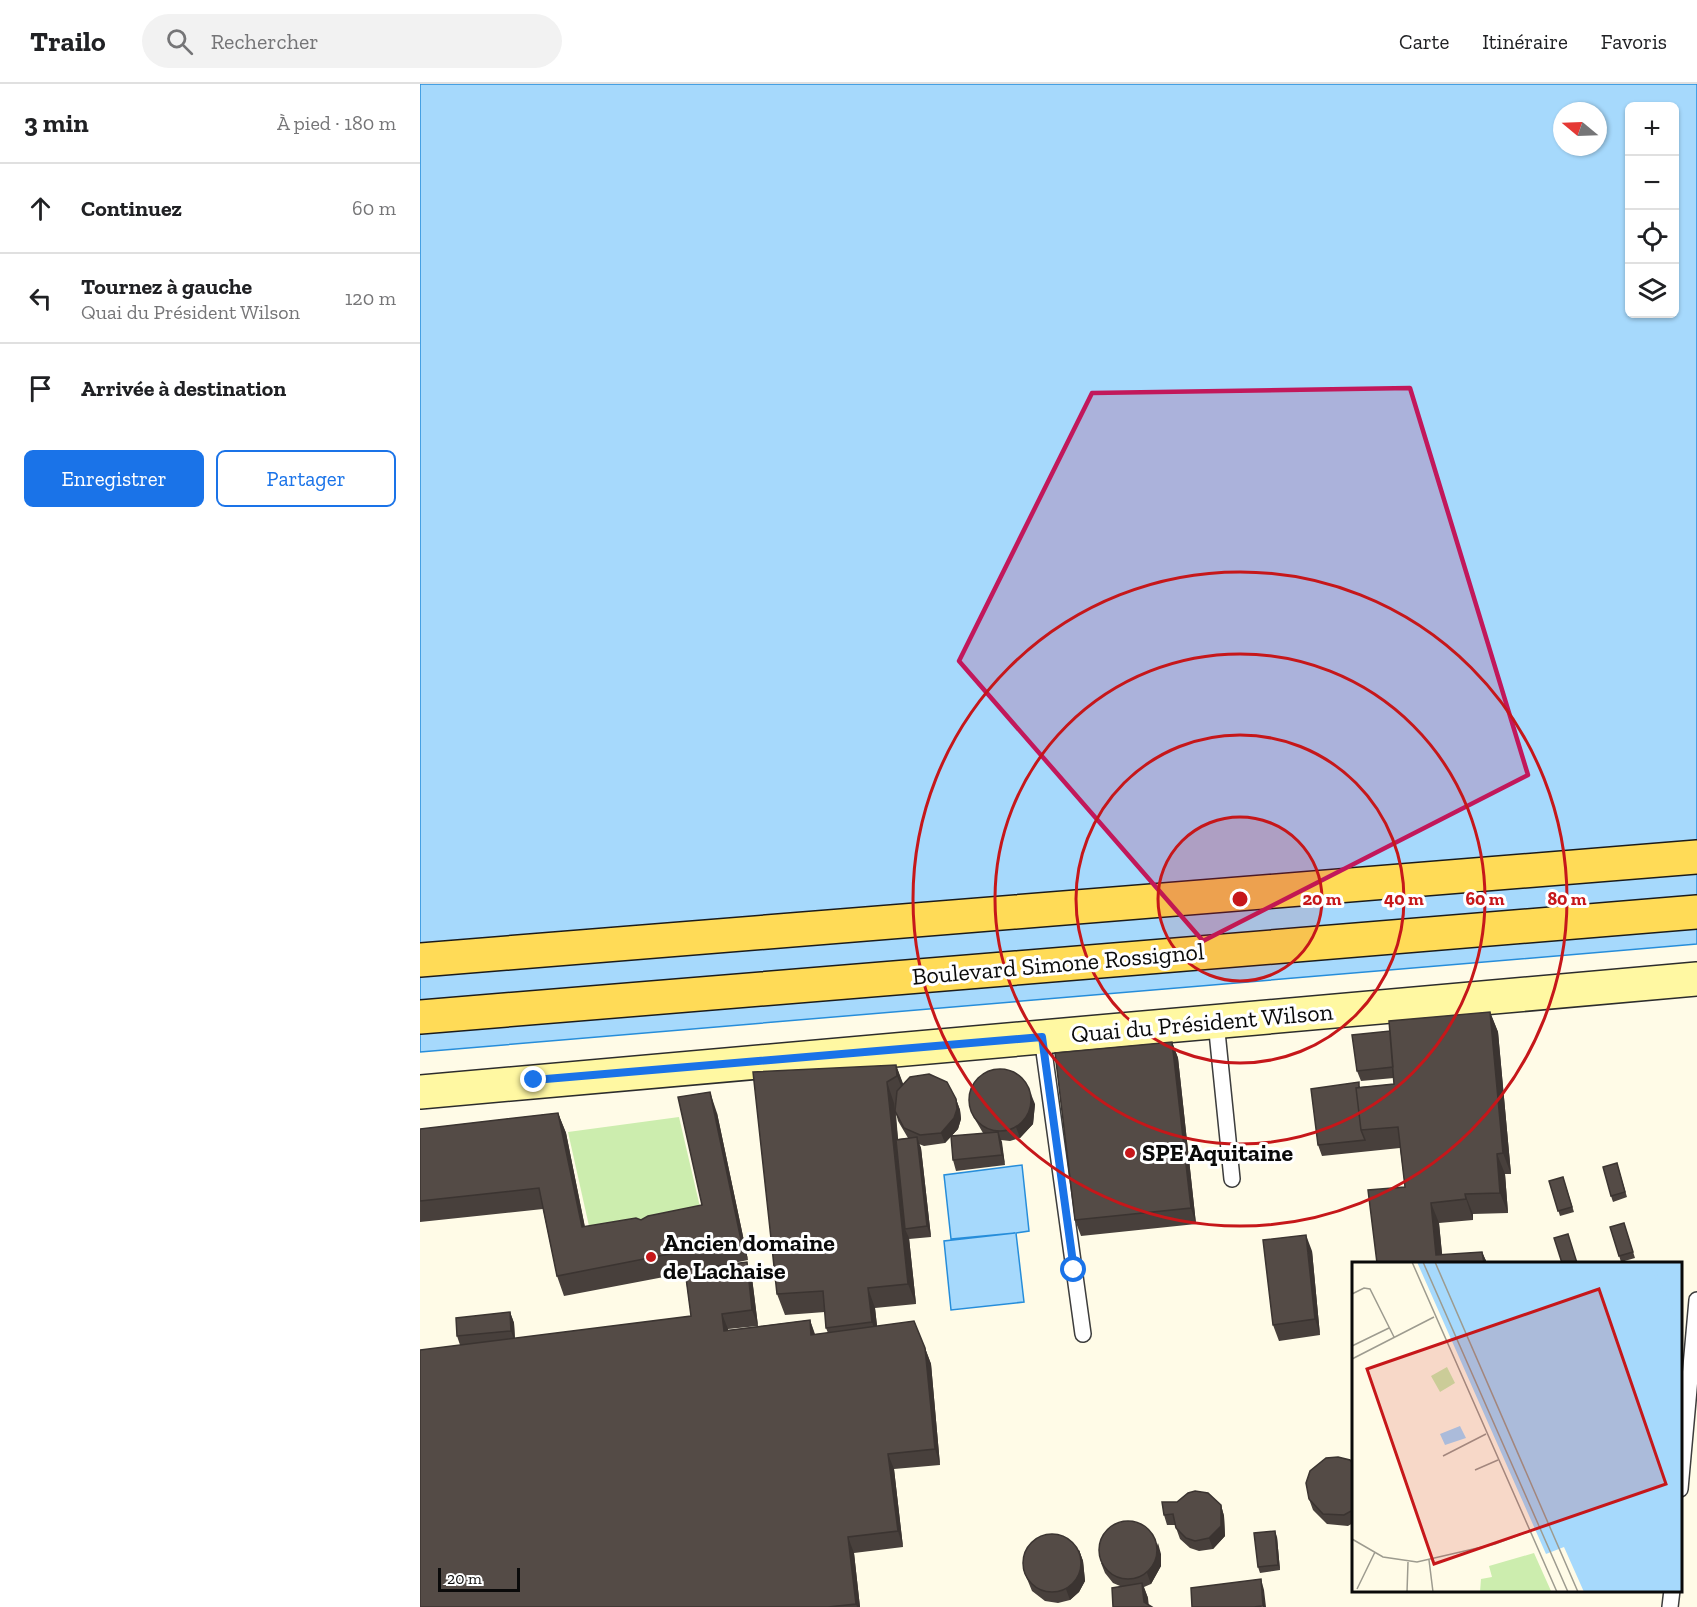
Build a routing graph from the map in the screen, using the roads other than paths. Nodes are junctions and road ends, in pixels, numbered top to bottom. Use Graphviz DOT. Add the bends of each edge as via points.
graph roads {
  1 [pos="1697,857"];
  2 [pos="1697,912"];
  3 [pos="420,960"];
  4 [pos="1697,980"];
  5 [pos="420,1017"];
  6 [pos="1216,1022"];
  7 [pos="1042,1037"];
  8 [pos="420,1092"];
  9 [pos="1233,1179"];
  10 [pos="1697,1300"];
  11 [pos="1083,1334"];
  12 [pos="1682,1467"];
  13 [pos="1671,1592"];
  14 [pos="1670,1607"];
  1 -- 3 [label="main road"];
  2 -- 5 [label="main road, Boulevard Simone Rossignol"];
  4 -- 6 [label="street, Quai du Président Wilson"];
  6 -- 7 [label="street, Quai du Président Wilson"];
  6 -- 9 [label="lane"];
  7 -- 8 [label="street, Quai du Président Wilson"];
  7 -- 11 [label="lane"];
  10 -- 12 [label="lane"];
  13 -- 14 [label="lane"];
}
